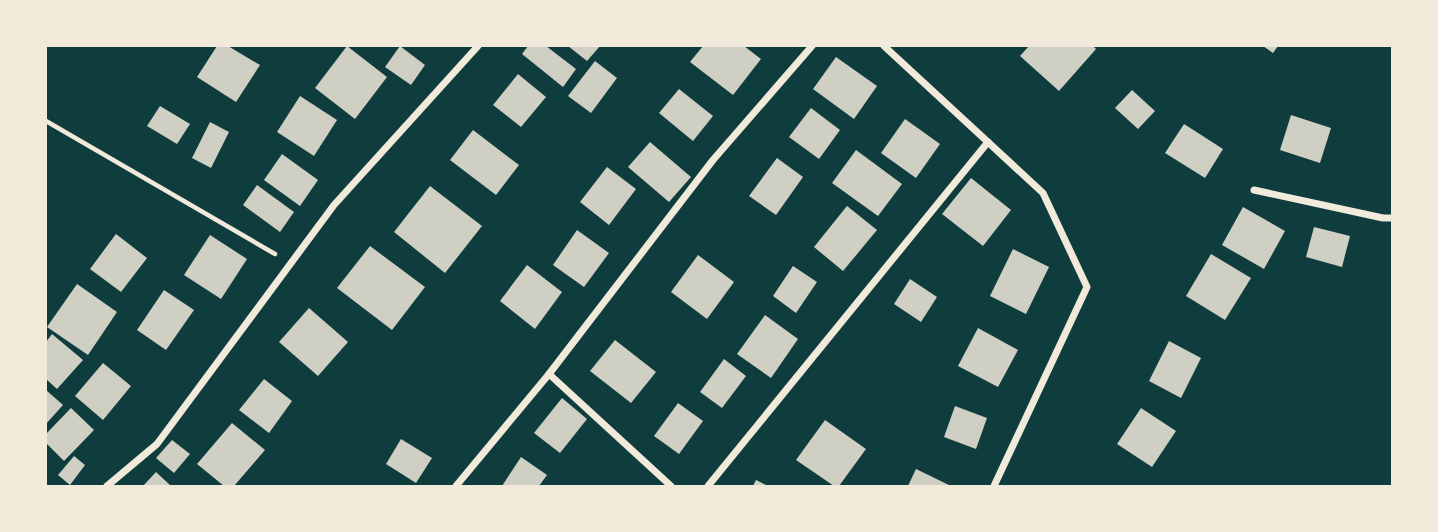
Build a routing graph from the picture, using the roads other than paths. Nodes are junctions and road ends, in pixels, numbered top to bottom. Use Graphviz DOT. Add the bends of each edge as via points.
graph roads {
  1 [pos="478,46"];
  2 [pos="812,46"];
  3 [pos="884,46"];
  4 [pos="988,142"];
  5 [pos="1254,190"];
  6 [pos="1392,218"];
  7 [pos="549,373"];
  8 [pos="107,486"];
  9 [pos="456,486"];
  10 [pos="671,486"];
  11 [pos="708,486"];
  12 [pos="994,486"];
  1 -- 8 [label="street" via="334,205 158,444"];
  2 -- 7 [label="street" via="713,160"];
  3 -- 4 [label="street"];
  4 -- 11 [label="street"];
  4 -- 12 [label="street" via="1044,192 1087,287"];
  5 -- 6 [label="street"];
  7 -- 9 [label="street"];
  7 -- 10 [label="street"];
}
